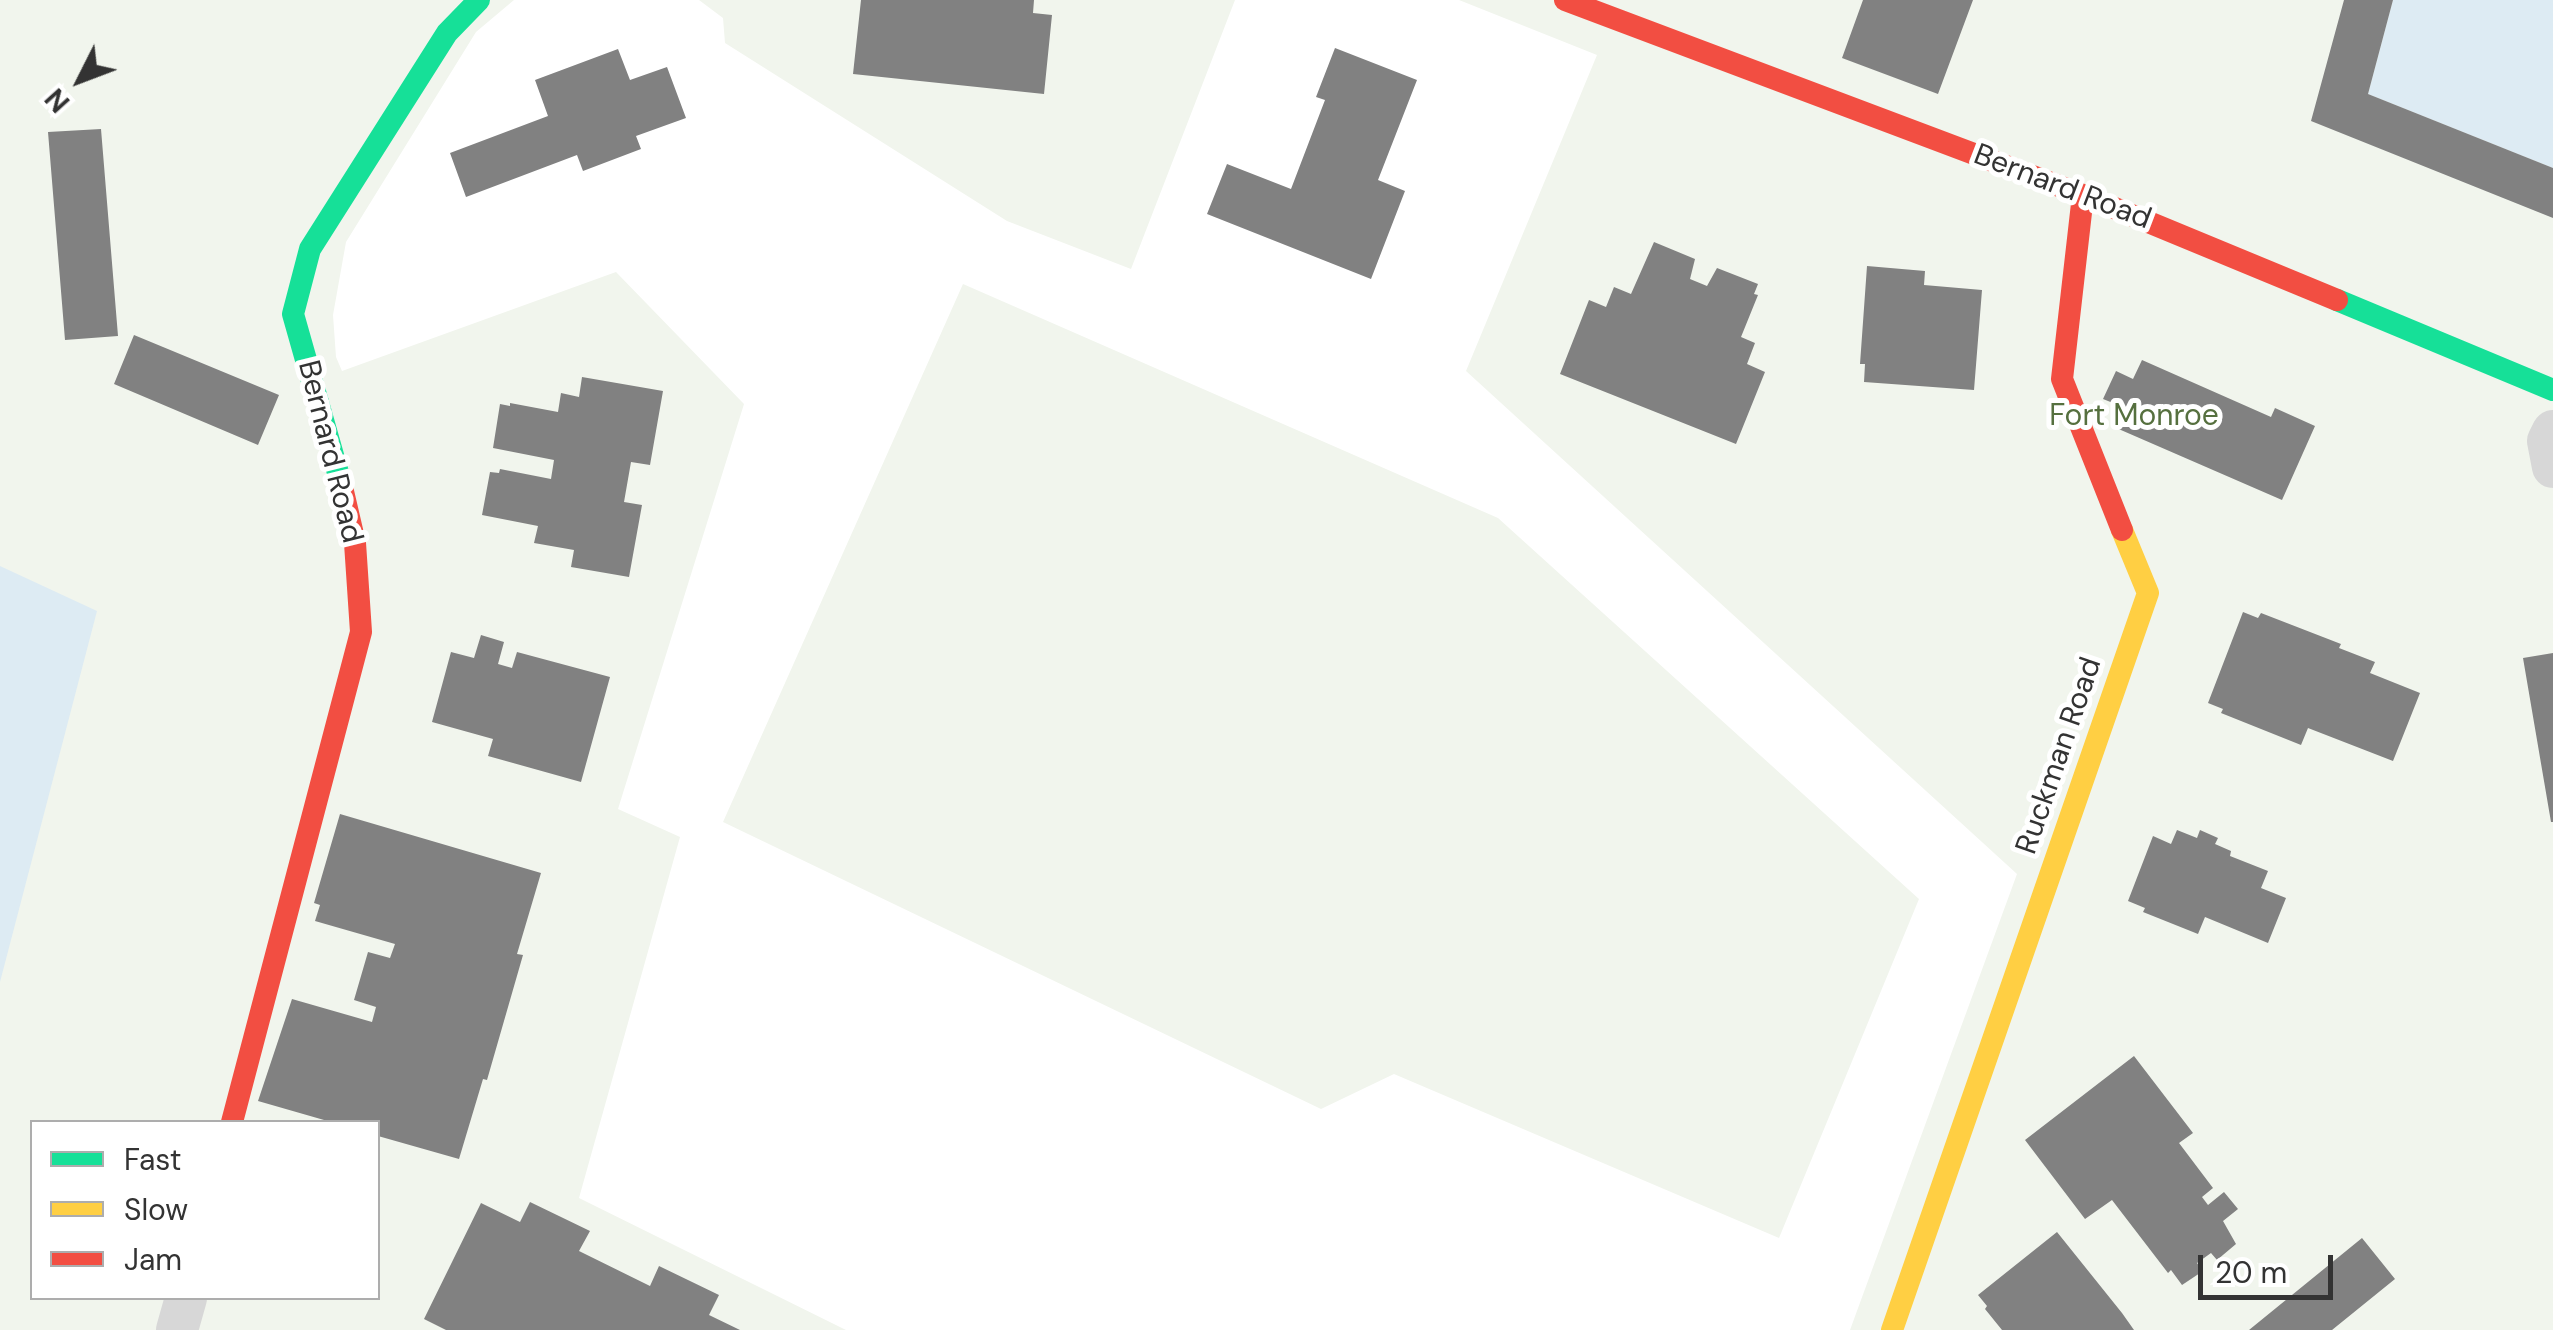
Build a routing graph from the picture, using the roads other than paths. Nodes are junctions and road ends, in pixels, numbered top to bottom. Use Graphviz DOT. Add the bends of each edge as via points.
graph roads {
  1 [pos="479,0"];
  2 [pos="1565,0"];
  3 [pos="2083,195"];
  4 [pos="2553,390"];
  5 [pos="2553,431"];
  6 [pos="2553,467"];
  7 [pos="233,1120"];
  8 [pos="185,1300"];
  9 [pos="177,1330"];
  10 [pos="1892,1330"];
  1 -- 7 [label="street, Bernard Road" via="447,33 310,250 293,314 355,543 361,632"];
  2 -- 3 [label="street, Bernard Road"];
  3 -- 4 [label="street, Bernard Road"];
  3 -- 10 [label="street, Ruckman Road" via="2062,379 2148,593"];
  5 -- 6 [label="street"];
  8 -- 9 [label="street"];
}
